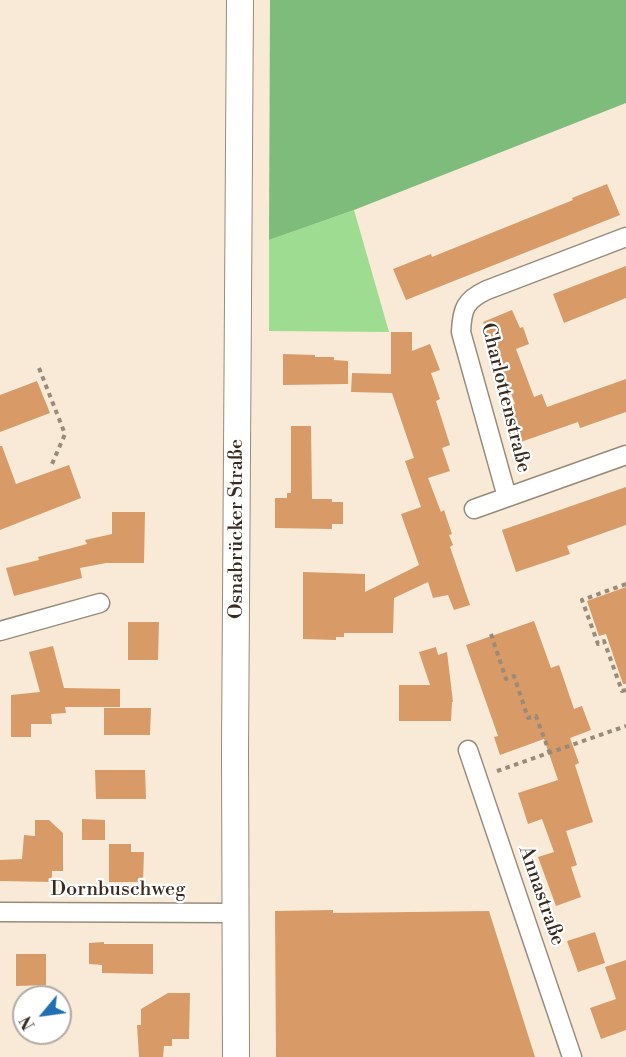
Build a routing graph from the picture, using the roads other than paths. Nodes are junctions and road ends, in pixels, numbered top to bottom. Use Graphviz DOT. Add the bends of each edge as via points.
graph roads {
  1 [pos="240,0"];
  2 [pos="626,237"];
  3 [pos="626,455"];
  4 [pos="507,497"];
  5 [pos="474,509"];
  6 [pos="100,603"];
  7 [pos="0,631"];
  8 [pos="468,750"];
  9 [pos="0,912"];
  10 [pos="237,913"];
  11 [pos="236,1057"];
  12 [pos="572,1057"];
  1 -- 10 [label="main road, Osnabrücker Straße"];
  2 -- 4 [label="street, Charlottenstraße" via="487,290 467,303 461,332"];
  3 -- 4 [label="street"];
  4 -- 5 [label="street"];
  6 -- 7 [label="street"];
  8 -- 12 [label="street, Annastraße"];
  9 -- 10 [label="street, Dornbuschweg"];
  10 -- 11 [label="main road, Osnabrücker Straße"];
}
